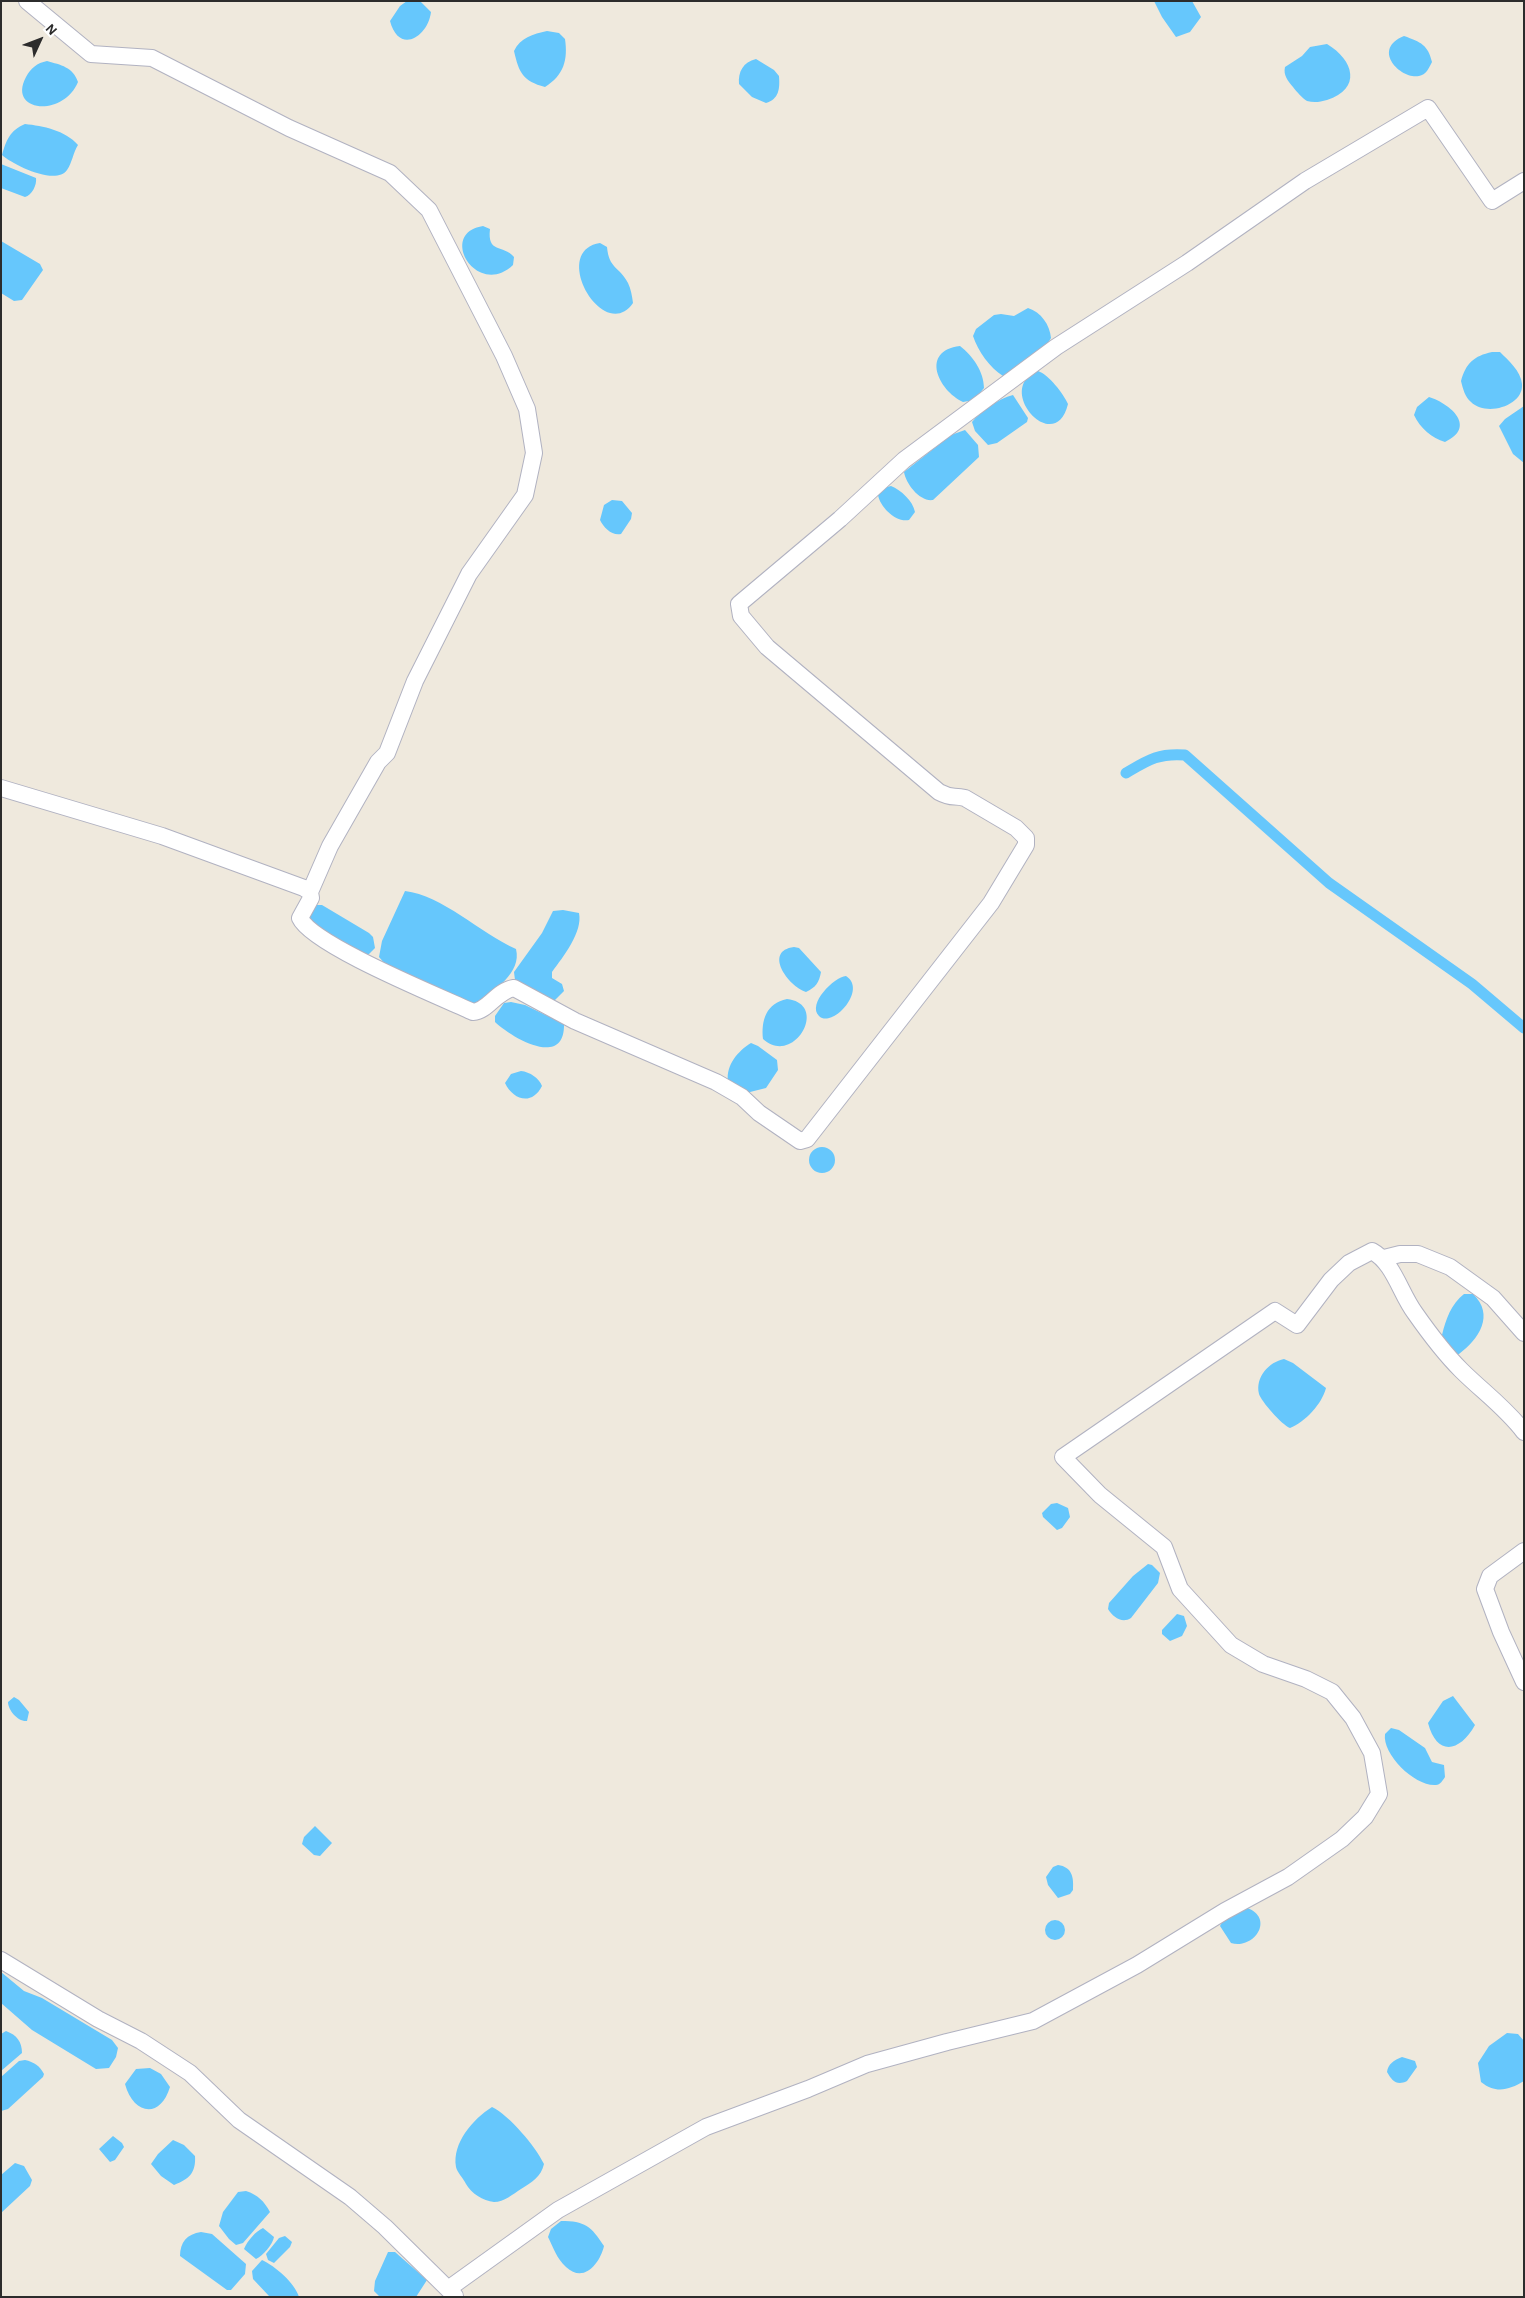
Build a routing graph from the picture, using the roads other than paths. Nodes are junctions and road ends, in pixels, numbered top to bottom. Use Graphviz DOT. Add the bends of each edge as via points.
graph roads {
  1 [pos="26,1"];
  2 [pos="1524,181"];
  3 [pos="1,788"];
  4 [pos="310,892"];
  5 [pos="1384,1258"];
  6 [pos="1524,1333"];
  7 [pos="1524,1432"];
  8 [pos="1524,1551"];
  9 [pos="1524,1682"];
  10 [pos="1,1960"];
  11 [pos="452,2293"];
  1 -- 4 [label="street" via="91,54 152,58 289,128 390,173 429,210 480,307 527,409 534,454 526,495 469,574 415,681 387,753 378,762 330,846"];
  2 -- 4 [label="street" via="1492,202 1428,108 1305,181 1202,253 1056,347 904,460 739,604 741,616 767,647 939,792 950,798 965,798 1016,828 1026,838 1026,845 991,903 806,1139 800,1141 742,1097 716,1082 575,1021 514,988 506,989 480,1012 473,1012 354,957 318,938 303,925 300,918 312,898"];
  3 -- 4 [label="street" via="162,836"];
  5 -- 6 [label="street" via="1418,1254 1450,1267 1493,1298"];
  5 -- 7 [label="street" via="1409,1306 1432,1338"];
  5 -- 11 [label="street" via="1372,1251 1350,1263 1331,1280 1297,1324 1275,1311 1063,1457 1100,1495 1164,1547 1180,1589 1231,1645 1263,1664 1332,1692 1353,1718 1372,1753 1379,1794 1365,1818 1342,1839 1288,1877 1033,2021 866,2064 706,2127 558,2210"];
  8 -- 9 [label="street" via="1490,1576 1485,1589"];
  10 -- 11 [label="street" via="98,2019 141,2040 190,2073 239,2120 350,2197"];
}
